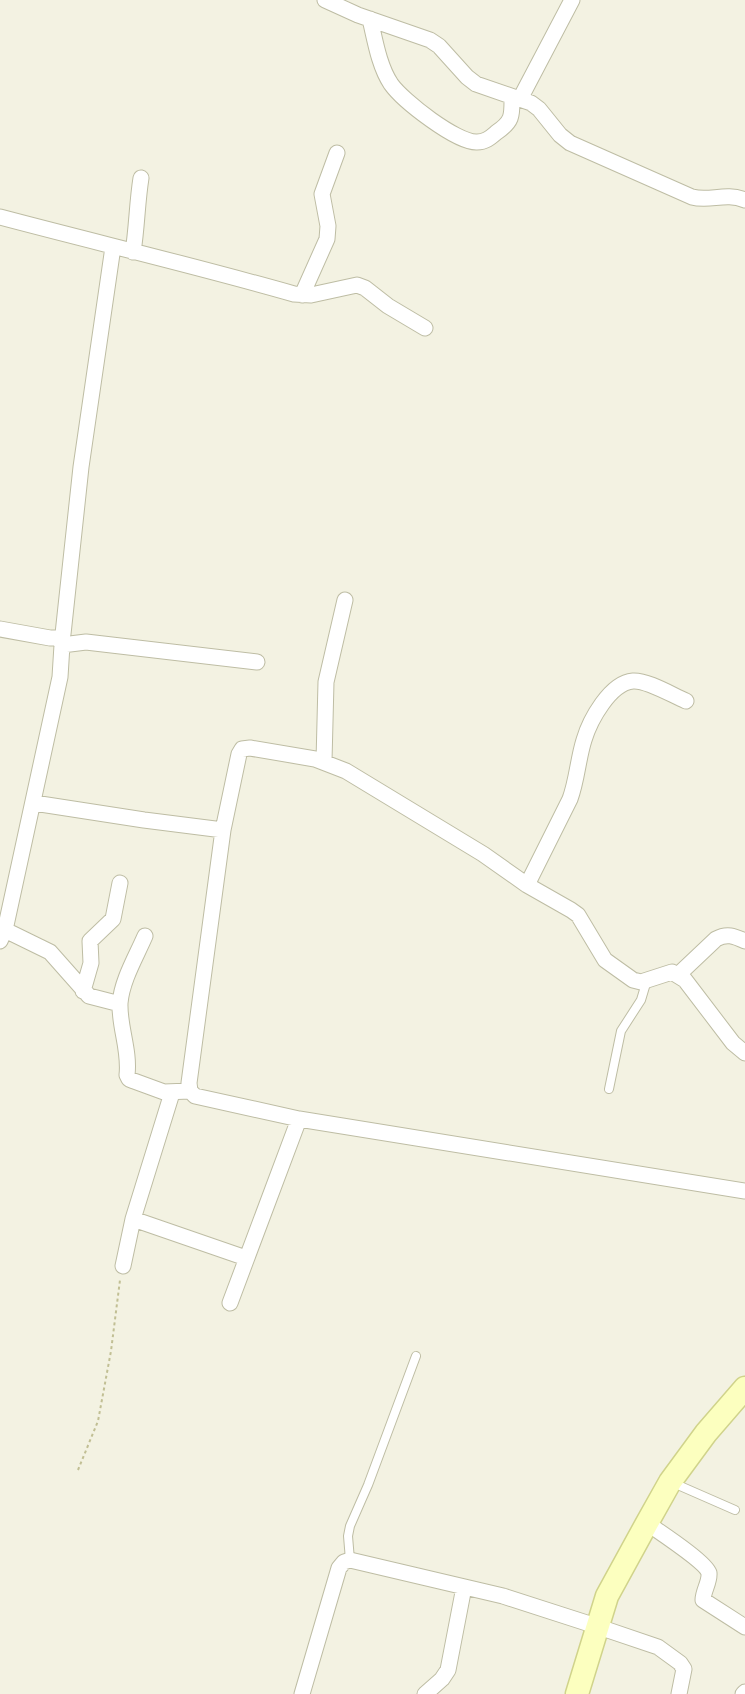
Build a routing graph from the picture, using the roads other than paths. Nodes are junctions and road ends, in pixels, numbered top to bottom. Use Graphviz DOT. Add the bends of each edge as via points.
graph roads {
  1 [pos="572,0"];
  2 [pos="333,2"];
  3 [pos="370,19"];
  4 [pos="516,98"];
  5 [pos="338,153"];
  6 [pos="141,178"];
  7 [pos="745,200"];
  8 [pos="0,217"];
  9 [pos="113,247"];
  10 [pos="133,252"];
  11 [pos="302,295"];
  12 [pos="425,328"];
  13 [pos="345,600"];
  14 [pos="0,629"];
  15 [pos="61,641"];
  16 [pos="257,662"];
  17 [pos="686,701"];
  18 [pos="324,761"];
  19 [pos="34,803"];
  20 [pos="223,830"];
  21 [pos="120,883"];
  22 [pos="527,885"];
  23 [pos="3,936"];
  24 [pos="145,936"];
  25 [pos="745,941"];
  26 [pos="679,974"];
  27 [pos="647,980"];
  28 [pos="83,991"];
  29 [pos="120,1004"];
  30 [pos="745,1053"];
  31 [pos="609,1089"];
  32 [pos="190,1091"];
  33 [pos="172,1093"];
  34 [pos="299,1119"];
  35 [pos="745,1191"];
  36 [pos="133,1220"];
  37 [pos="246,1258"];
  38 [pos="123,1266"];
  39 [pos="230,1303"];
  40 [pos="416,1356"];
  41 [pos="745,1388"];
  42 [pos="670,1482"];
  43 [pos="735,1510"];
  44 [pos="647,1523"];
  45 [pos="350,1560"];
  46 [pos="464,1587"];
  47 [pos="596,1626"];
  48 [pos="745,1627"];
  49 [pos="302,1694"];
  50 [pos="425,1694"];
  51 [pos="577,1694"];
  52 [pos="679,1694"];
  1 -- 4 [label="street"];
  2 -- 3 [label="street"];
  3 -- 4 [label="street" via="430,40 476,84"];
  3 -- 4 [label="street" via="384,69 398,92 420,113 466,141 487,140 507,125"];
  4 -- 7 [label="street" via="531,103 560,135 580,149 692,197 731,196"];
  5 -- 11 [label="street" via="322,194 327,239"];
  6 -- 10 [label="street"];
  8 -- 9 [label="street"];
  9 -- 10 [label="street"];
  9 -- 15 [label="street"];
  10 -- 11 [label="street"];
  11 -- 12 [label="street" via="357,285"];
  13 -- 18 [label="street" via="326,682"];
  14 -- 15 [label="street"];
  15 -- 16 [label="street"];
  15 -- 19 [label="street" via="60,677"];
  17 -- 22 [label="street" via="634,681 605,699 584,739 570,799"];
  18 -- 20 [label="street" via="242,749"];
  18 -- 22 [label="street" via="483,854"];
  19 -- 20 [label="street"];
  19 -- 23 [label="street"];
  20 -- 32 [label="street"];
  21 -- 28 [label="street" via="113,919 90,941 91,963"];
  22 -- 27 [label="street" via="578,915 612,966 633,980"];
  23 -- 28 [label="street" via="50,952"];
  24 -- 29 [label="street"];
  25 -- 26 [label="street" via="730,935 716,939"];
  26 -- 27 [label="street" via="664,973"];
  26 -- 30 [label="street"];
  27 -- 31 [label="lane" via="641,1000 621,1031"];
  28 -- 29 [label="street" via="96,999"];
  29 -- 33 [label="street" via="129,1079"];
  32 -- 33 [label="street"];
  32 -- 34 [label="street" via="195,1096"];
  33 -- 36 [label="street"];
  34 -- 35 [label="street"];
  34 -- 37 [label="street"];
  36 -- 37 [label="street"];
  36 -- 38 [label="street"];
  37 -- 39 [label="street"];
  40 -- 45 [label="lane" via="350,1526"];
  41 -- 42 [label="street"];
  42 -- 43 [label="lane"];
  42 -- 44 [label="street"];
  44 -- 47 [label="street" via="607,1596"];
  44 -- 48 [label="street" via="705,1565 709,1577 703,1600"];
  45 -- 46 [label="street"];
  45 -- 49 [label="street" via="339,1568"];
  46 -- 47 [label="street"];
  46 -- 50 [label="street" via="448,1670"];
  47 -- 51 [label="street"];
  47 -- 52 [label="street" via="658,1647 680,1663 684,1675"];
}
